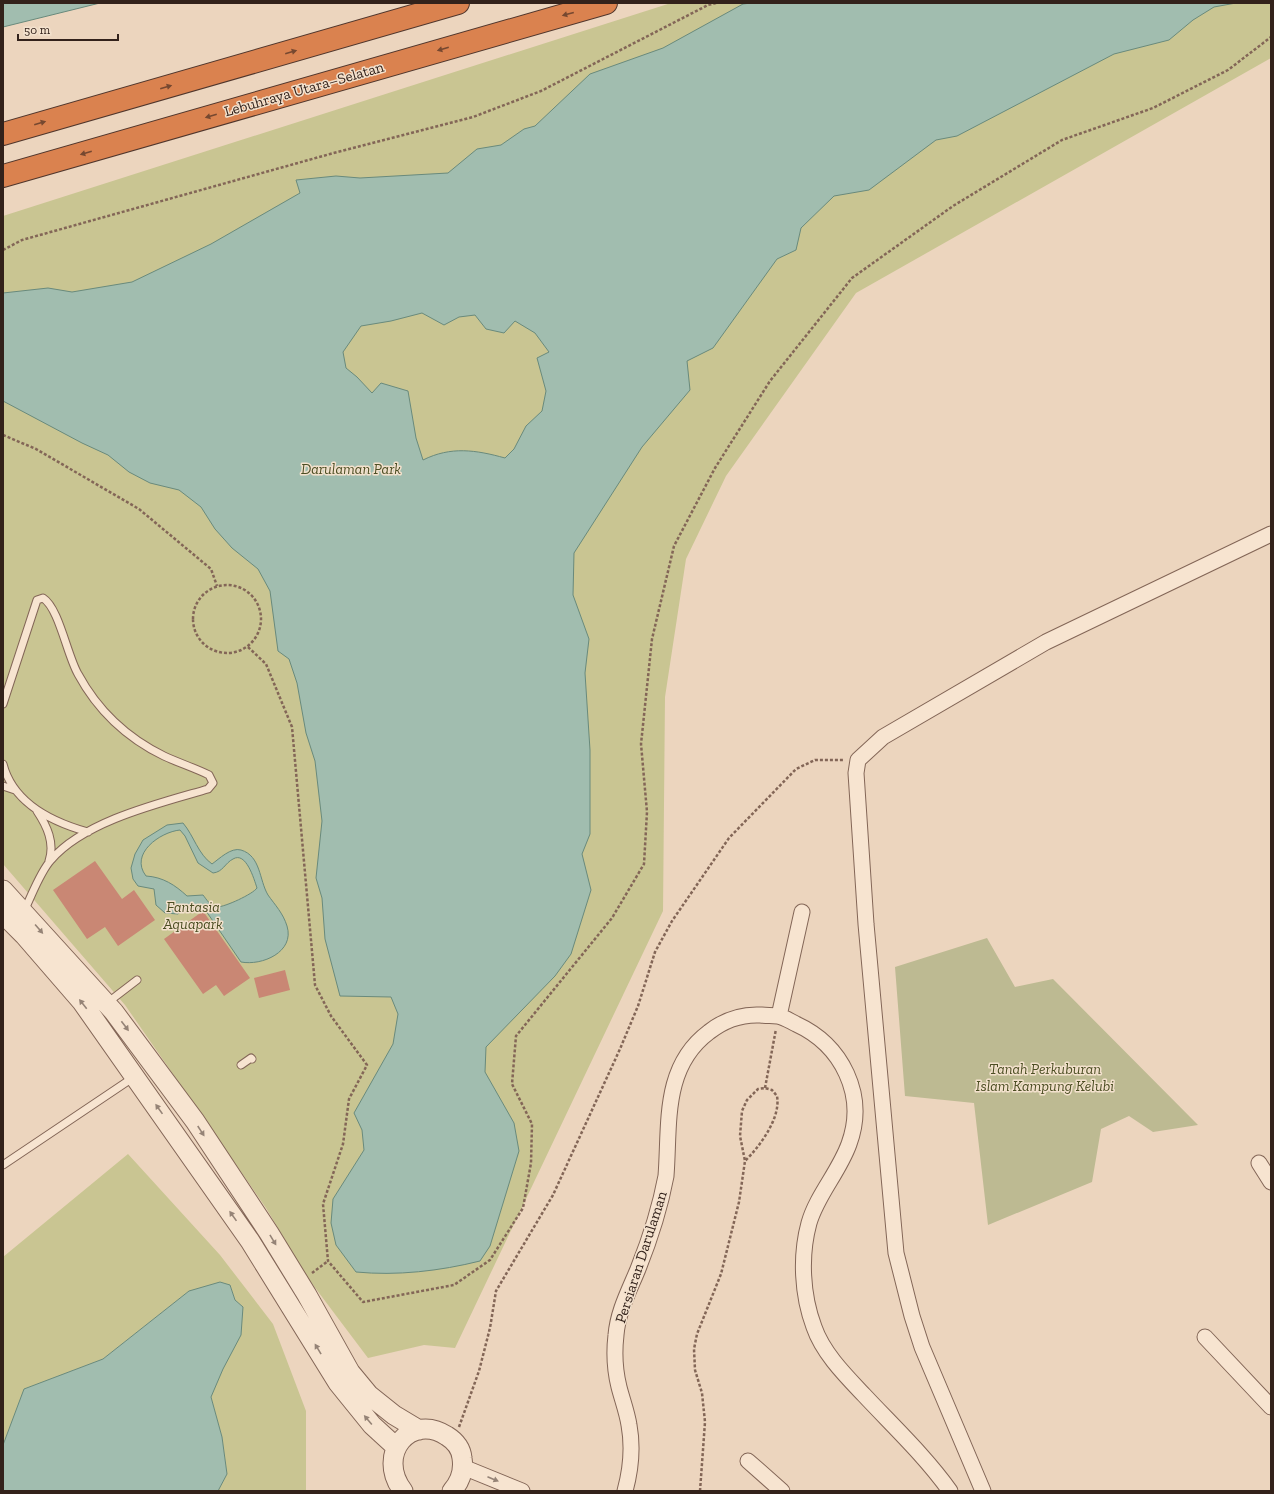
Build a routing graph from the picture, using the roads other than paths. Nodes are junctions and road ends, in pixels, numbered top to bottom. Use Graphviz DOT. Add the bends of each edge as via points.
graph roads {
  1 [pos="458,3"];
  2 [pos="606,3"];
  3 [pos="3,134"];
  4 [pos="3,176"];
  5 [pos="1271,534"];
  6 [pos="3,704"];
  7 [pos="3,764"];
  8 [pos="3,786"];
  9 [pos="15,790"];
  10 [pos="36,809"];
  11 [pos="88,832"];
  12 [pos="49,861"];
  13 [pos="3,890"];
  14 [pos="24,911"];
  15 [pos="802,912"];
  16 [pos="3,914"];
  17 [pos="137,980"];
  18 [pos="106,1003"];
  19 [pos="779,1016"];
  20 [pos="252,1059"];
  21 [pos="241,1065"];
  22 [pos="136,1076"];
  23 [pos="1259,1163"];
  24 [pos="3,1165"];
  25 [pos="1271,1182"];
  26 [pos="1205,1337"];
  27 [pos="1271,1407"];
  28 [pos="419,1430"];
  29 [pos="394,1456"];
  30 [pos="748,1461"];
  31 [pos="464,1467"];
  32 [pos="386,1491"];
  33 [pos="403,1491"];
  34 [pos="452,1491"];
  35 [pos="522,1491"];
  36 [pos="625,1491"];
  37 [pos="782,1491"];
  38 [pos="950,1491"];
  39 [pos="983,1491"];
  3 -- 1 [label="highway, one-way"];
  2 -- 4 [label="highway, Lebuhraya Utara–Selatan, one-way"];
  5 -- 39 [label="street" via="1046,642 883,737 858,760 856,773 865,916 896,1253 922,1347"];
  6 -- 11 [label="lane" via="37,600 43,598 49,601 57,618 77,673 109,718 140,743 209,775 213,782 208,789 145,807"];
  7 -- 9 [label="lane"];
  8 -- 9 [label="lane"];
  9 -- 10 [label="lane" via="24,801"];
  10 -- 11 [label="lane" via="72,828"];
  10 -- 12 [label="lane" via="50,838 52,854"];
  11 -- 12 [label="lane" via="60,850"];
  12 -- 14 [label="lane"];
  13 -- 14 [label="street"];
  14 -- 18 [label="street, one-way"];
  15 -- 19 [label="street"];
  22 -- 16 [label="street, one-way" via="82,1002"];
  17 -- 18 [label="lane"];
  18 -- 28 [label="street, one-way" via="195,1121 307,1295 350,1372 368,1395"];
  19 -- 36 [label="street, Persiaran Darulaman" via="744,1016 722,1022 692,1047 676,1076 671,1094 664,1188 652,1233 617,1324 616,1366 630,1439 631,1469"];
  19 -- 38 [label="street, Persiaran Darulaman" via="805,1028 832,1049 843,1064 855,1109 849,1144 814,1210 806,1238 805,1292 812,1324 831,1358"];
  20 -- 21 [label="lane"];
  22 -- 24 [label="lane"];
  29 -- 22 [label="street, one-way" via="338,1383 250,1241"];
  23 -- 25 [label="street"];
  26 -- 27 [label="street"];
  28 -- 29 [label="street" via="405,1436"];
  28 -- 31 [label="street" via="438,1430 454,1441 462,1453"];
  29 -- 32 [label="street"];
  29 -- 33 [label="street" via="395,1481"];
  30 -- 37 [label="street"];
  31 -- 34 [label="street" via="462,1477"];
  31 -- 35 [label="street, one-way"];
}
